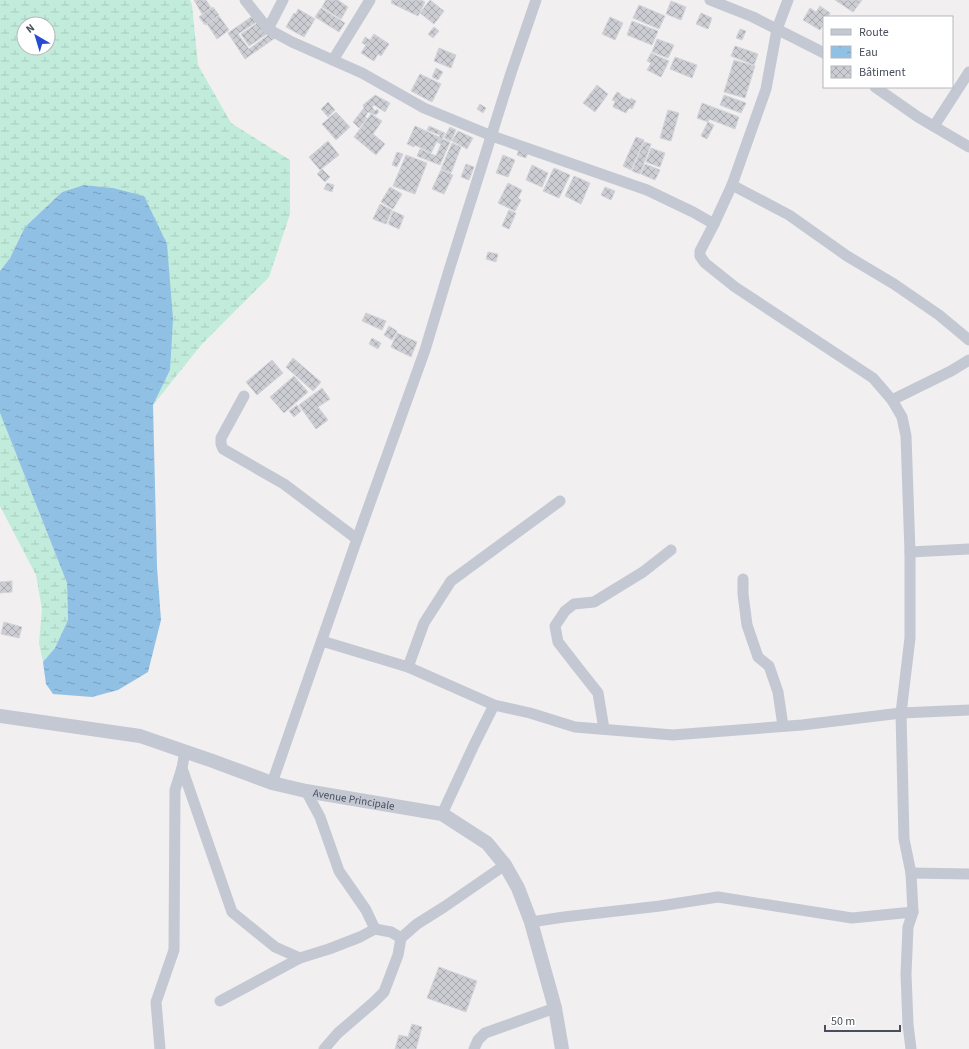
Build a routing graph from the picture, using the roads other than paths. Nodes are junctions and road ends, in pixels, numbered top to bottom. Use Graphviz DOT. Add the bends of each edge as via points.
graph roads {
  1 [pos="245,0"];
  2 [pos="283,0"];
  3 [pos="370,0"];
  4 [pos="536,0"];
  5 [pos="710,0"];
  6 [pos="788,0"];
  7 [pos="268,29"];
  8 [pos="777,29"];
  9 [pos="823,52"];
  10 [pos="333,60"];
  11 [pos="969,72"];
  12 [pos="876,88"];
  13 [pos="934,126"];
  14 [pos="492,136"];
  15 [pos="969,147"];
  16 [pos="732,185"];
  17 [pos="714,224"];
  18 [pos="969,340"];
  19 [pos="969,360"];
  20 [pos="244,396"];
  21 [pos="892,400"];
  22 [pos="560,501"];
  23 [pos="356,538"];
  24 [pos="969,549"];
  25 [pos="671,550"];
  26 [pos="910,552"];
  27 [pos="744,579"];
  28 [pos="322,641"];
  29 [pos="408,667"];
  30 [pos="494,705"];
  31 [pos="969,710"];
  32 [pos="901,713"];
  33 [pos="0,716"];
  34 [pos="783,726"];
  35 [pos="604,729"];
  36 [pos="185,751"];
  37 [pos="182,768"];
  38 [pos="272,783"];
  39 [pos="306,791"];
  40 [pos="442,814"];
  41 [pos="505,865"];
  42 [pos="911,873"];
  43 [pos="969,874"];
  44 [pos="913,912"];
  45 [pos="532,922"];
  46 [pos="375,929"];
  47 [pos="402,938"];
  48 [pos="300,958"];
  49 [pos="220,1001"];
  50 [pos="555,1008"];
  51 [pos="160,1049"];
  52 [pos="324,1049"];
  53 [pos="474,1049"];
  54 [pos="562,1049"];
  55 [pos="911,1049"];
  1 -- 7 [label="street"];
  2 -- 7 [label="street"];
  3 -- 10 [label="street"];
  4 -- 14 [label="street"];
  5 -- 8 [label="street"];
  6 -- 8 [label="street"];
  7 -- 10 [label="street"];
  8 -- 9 [label="street"];
  8 -- 16 [label="street" via="766,89"];
  10 -- 14 [label="street" via="362,73 424,108"];
  11 -- 13 [label="street"];
  12 -- 13 [label="street"];
  13 -- 15 [label="street"];
  14 -- 17 [label="street" via="647,190"];
  14 -- 23 [label="street" via="425,350"];
  16 -- 17 [label="street"];
  16 -- 18 [label="street" via="789,214 847,256 939,314"];
  17 -- 21 [label="street" via="700,251 705,263 735,287 873,378"];
  19 -- 21 [label="street"];
  20 -- 23 [label="street" via="221,438 223,449 284,484"];
  21 -- 26 [label="street" via="902,417 906,436"];
  22 -- 29 [label="street" via="451,581 424,623"];
  23 -- 28 [label="street"];
  24 -- 26 [label="street"];
  25 -- 35 [label="street" via="643,572 594,602 574,604 565,611 555,626 558,642 598,693"];
  26 -- 32 [label="street" via="910,638"];
  27 -- 34 [label="street" via="747,625 758,657 769,666 778,692"];
  28 -- 29 [label="street"];
  28 -- 38 [label="street"];
  29 -- 30 [label="street"];
  30 -- 35 [label="street" via="530,712 575,727"];
  30 -- 40 [label="street"];
  31 -- 32 [label="street"];
  32 -- 34 [label="street"];
  32 -- 42 [label="street" via="904,839"];
  33 -- 36 [label="street, Avenue Principale" via="140,736"];
  34 -- 35 [label="street" via="673,735"];
  36 -- 37 [label="street"];
  36 -- 38 [label="street, Avenue Principale"];
  37 -- 48 [label="street" via="232,912 275,947"];
  37 -- 51 [label="street" via="175,790 174,950 156,1002"];
  38 -- 39 [label="street, Avenue Principale"];
  39 -- 40 [label="street, Avenue Principale"];
  39 -- 46 [label="street" via="320,817 339,871 366,910"];
  40 -- 41 [label="street, Avenue Principale" via="487,843"];
  41 -- 45 [label="street, Avenue Principale"];
  41 -- 47 [label="street" via="417,924"];
  42 -- 43 [label="street"];
  42 -- 44 [label="street"];
  44 -- 45 [label="street" via="852,918 718,897"];
  44 -- 55 [label="street" via="908,927 906,974"];
  45 -- 50 [label="street, Avenue Principale"];
  46 -- 47 [label="street" via="391,932"];
  46 -- 48 [label="street" via="329,949"];
  47 -- 52 [label="street" via="384,992"];
  48 -- 49 [label="street"];
  50 -- 53 [label="street" via="485,1033"];
  50 -- 54 [label="street, Avenue Principale"];
}
